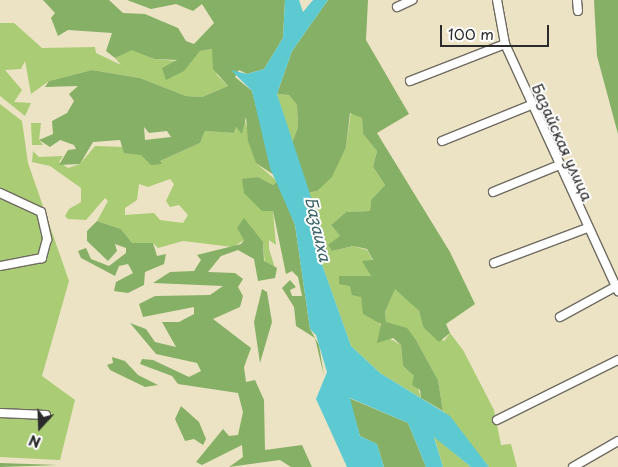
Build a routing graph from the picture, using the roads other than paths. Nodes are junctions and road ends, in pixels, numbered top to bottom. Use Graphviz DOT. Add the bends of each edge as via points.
graph roads {
  1 [pos="412,0"];
  2 [pos="497,0"];
  3 [pos="577,0"];
  4 [pos="397,7"];
  5 [pos="578,11"];
  6 [pos="505,44"];
  7 [pos="410,81"];
  8 [pos="530,105"];
  9 [pos="442,141"];
  10 [pos="559,165"];
  11 [pos="493,192"];
  12 [pos="0,193"];
  13 [pos="587,228"];
  14 [pos="494,263"];
  15 [pos="0,266"];
  16 [pos="616,289"];
  17 [pos="560,317"];
  18 [pos="618,360"];
  19 [pos="0,413"];
  20 [pos="46,414"];
  21 [pos="496,420"];
  22 [pos="618,441"];
  23 [pos="573,467"];
  1 -- 4 [label="street"];
  2 -- 6 [label="street, Базайская улица"];
  3 -- 5 [label="street"];
  6 -- 7 [label="street"];
  6 -- 8 [label="street, Базайская улица"];
  8 -- 9 [label="street"];
  8 -- 10 [label="street, Базайская улица"];
  10 -- 11 [label="street"];
  10 -- 13 [label="street, Базайская улица"];
  12 -- 15 [label="street" via="41,212 47,239 42,258"];
  13 -- 14 [label="street"];
  13 -- 16 [label="street, Базайская улица"];
  16 -- 17 [label="street"];
  18 -- 21 [label="street"];
  19 -- 20 [label="street"];
  22 -- 23 [label="street"];
}
